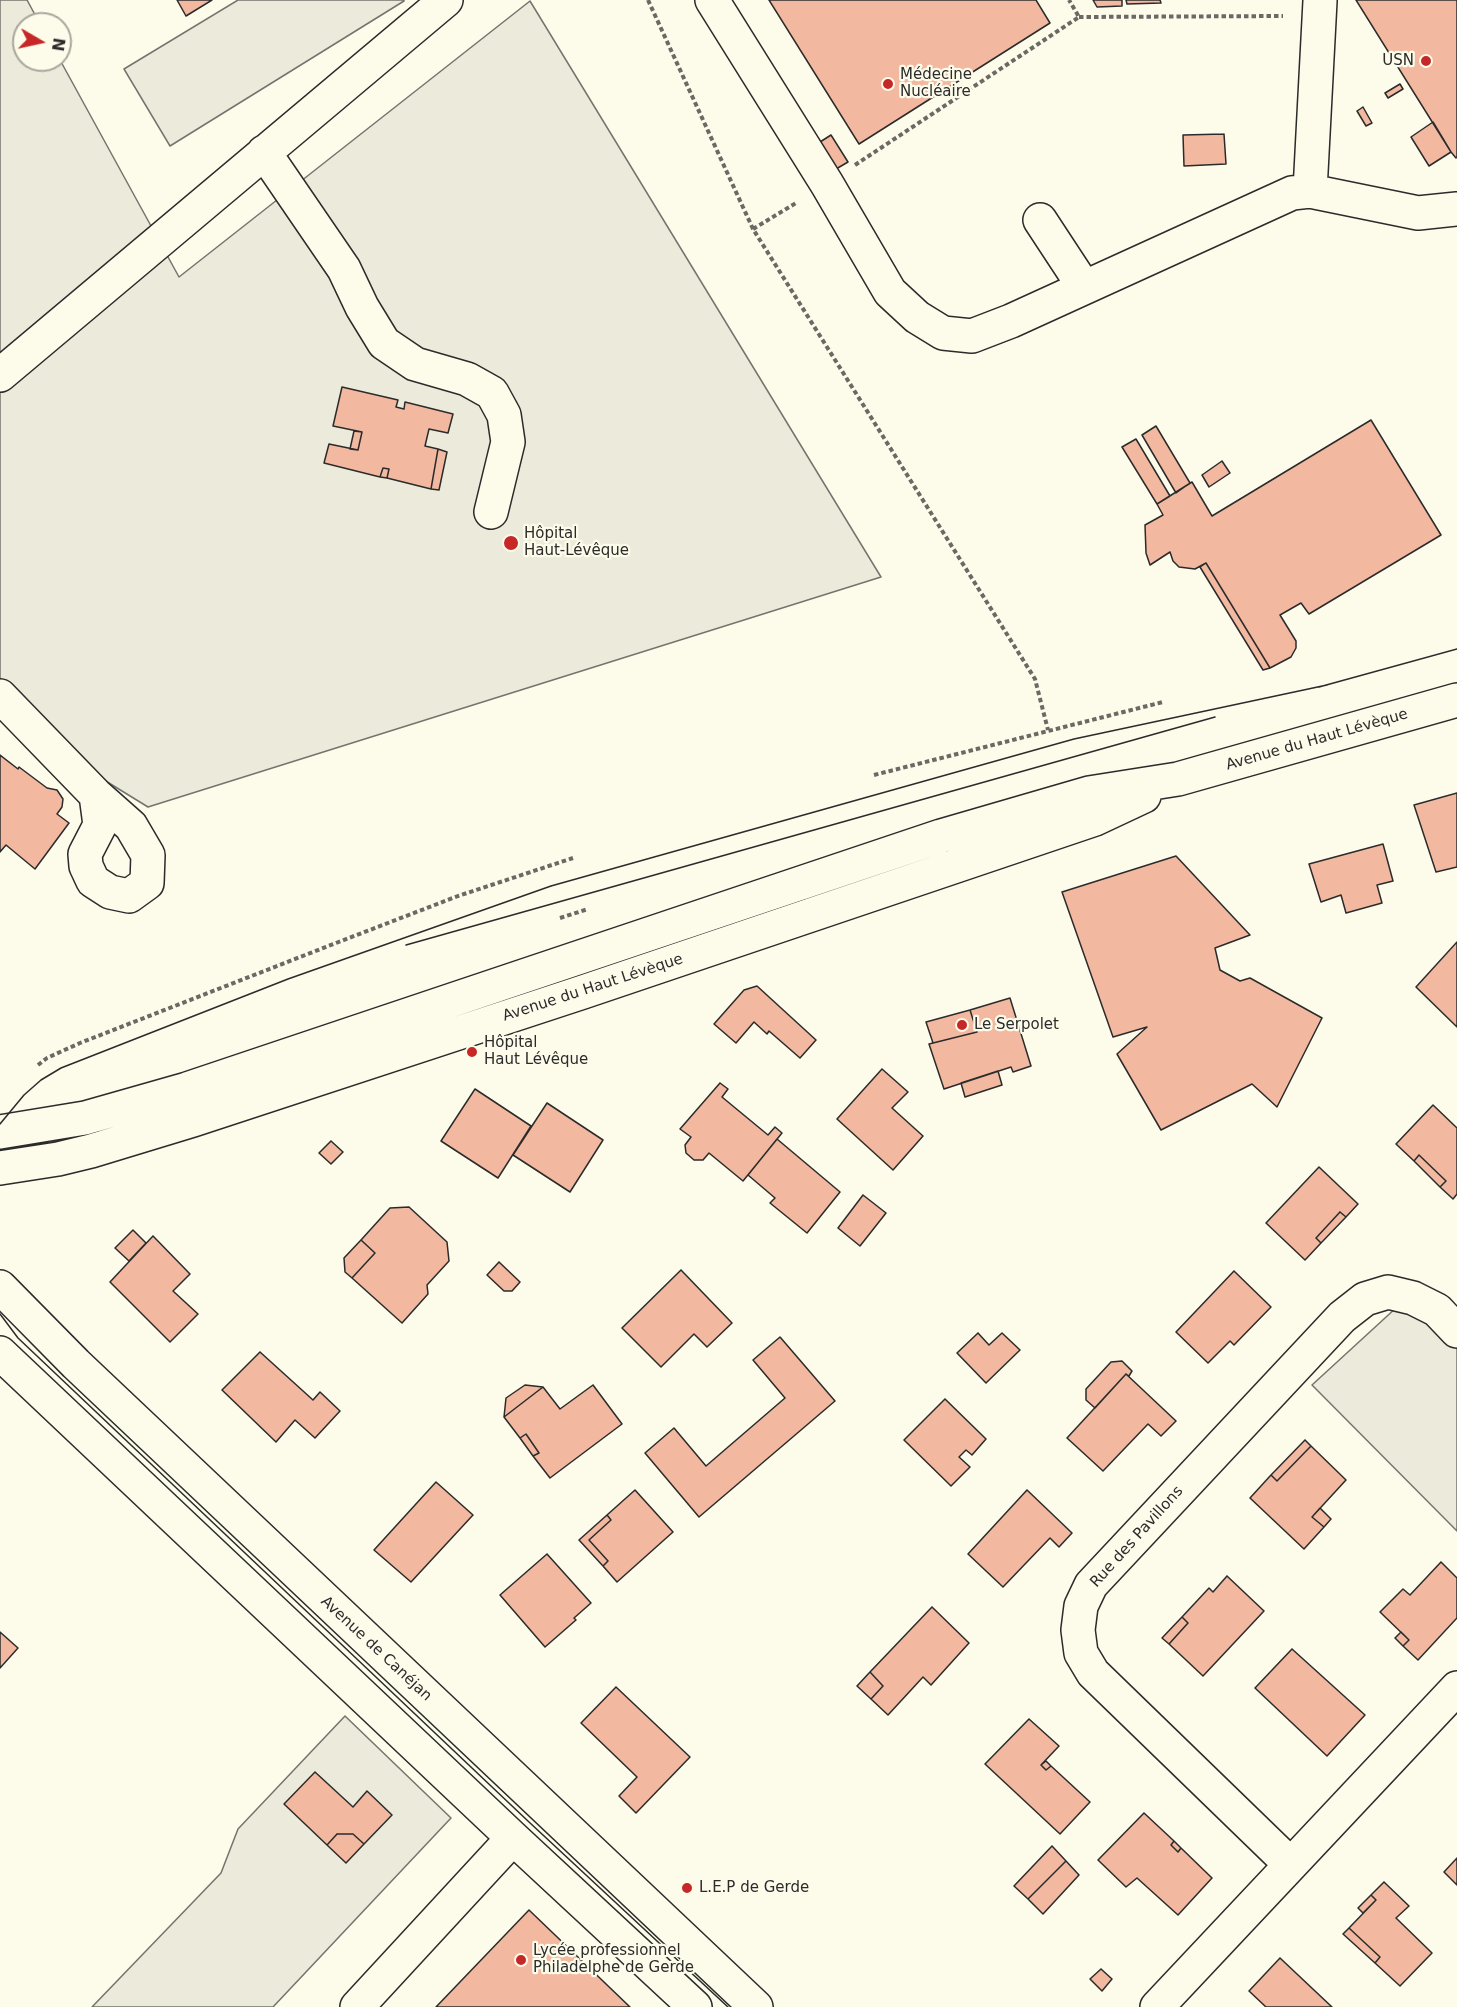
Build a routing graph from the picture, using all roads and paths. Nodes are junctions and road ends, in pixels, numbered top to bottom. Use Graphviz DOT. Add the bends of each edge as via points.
graph roads {
  1 [pos="446,0"];
  2 [pos="648,0"];
  3 [pos="712,0"];
  4 [pos="1069,0"];
  5 [pos="1320,1"];
  6 [pos="1079,17"];
  7 [pos="264,152"];
  8 [pos="827,184"];
  9 [pos="1310,191"];
  10 [pos="1457,209"];
  11 [pos="1040,220"];
  12 [pos="753,229"];
  13 [pos="1084,287"];
  14 [pos="0,375"];
  15 [pos="491,512"];
  16 [pos="0,696"];
  17 [pos="1457,700"];
  18 [pos="1163,702"];
  19 [pos="1048,730"];
  20 [pos="874,775"];
  21 [pos="1178,779"];
  22 [pos="96,795"];
  23 [pos="573,858"];
  24 [pos="588,909"];
  25 [pos="560,918"];
  26 [pos="38,1065"];
  27 [pos="0,1132"];
  28 [pos="0,1168"];
  29 [pos="0,1287"];
  30 [pos="1457,1331"];
  31 [pos="0,1353"];
  32 [pos="1457,1688"];
  33 [pos="513,1838"];
  34 [pos="1290,1864"];
  35 [pos="357,2007"];
  36 [pos="696,2007"];
  37 [pos="756,2007"];
  38 [pos="1156,2007"];
  1 -- 7 [label="street"];
  2 -- 12 [label="path"];
  3 -- 8 [label="street"];
  4 -- 6 [label="path"];
  5 -- 6 [label="path" via="1305,16"];
  5 -- 9 [label="street"];
  6 -- 8 [label="path"];
  7 -- 14 [label="street"];
  7 -- 15 [label="street" via="344,269 384,343 415,364 466,379 492,393 504,415 508,442"];
  8 -- 12 [label="path"];
  8 -- 13 [label="street" via="890,292 943,333 972,336"];
  9 -- 10 [label="street" via="1418,213"];
  9 -- 13 [label="street" via="1292,193"];
  11 -- 13 [label="street"];
  12 -- 19 [label="path" via="1035,679"];
  16 -- 22 [label="street"];
  17 -- 21 [label="street, Avenue du Haut Lévèque"];
  18 -- 19 [label="path"];
  19 -- 20 [label="path"];
  21 -- 27 [label="street, Avenue du Haut Lévèque" via="1089,793 941,836 188,1089 85,1118"];
  21 -- 28 [label="street, Avenue du Haut Lévèque" via="1095,819 583,992 142,1136 58,1159"];
  23 -- 26 [label="path" via="458,896 336,943 80,1043"];
  24 -- 25 [label="path"];
  29 -- 37 [label="street, Avenue de Canéjan" via="76,1364"];
  30 -- 34 [label="street, Rue des Pavillons" via="1437,1310 1413,1298 1388,1292 1365,1299 1342,1317 1091,1585 1081,1606 1081,1653 1093,1673"];
  31 -- 33 [label="street"];
  32 -- 34 [label="street"];
  33 -- 35 [label="street"];
  33 -- 36 [label="street"];
  34 -- 38 [label="street"];
}
